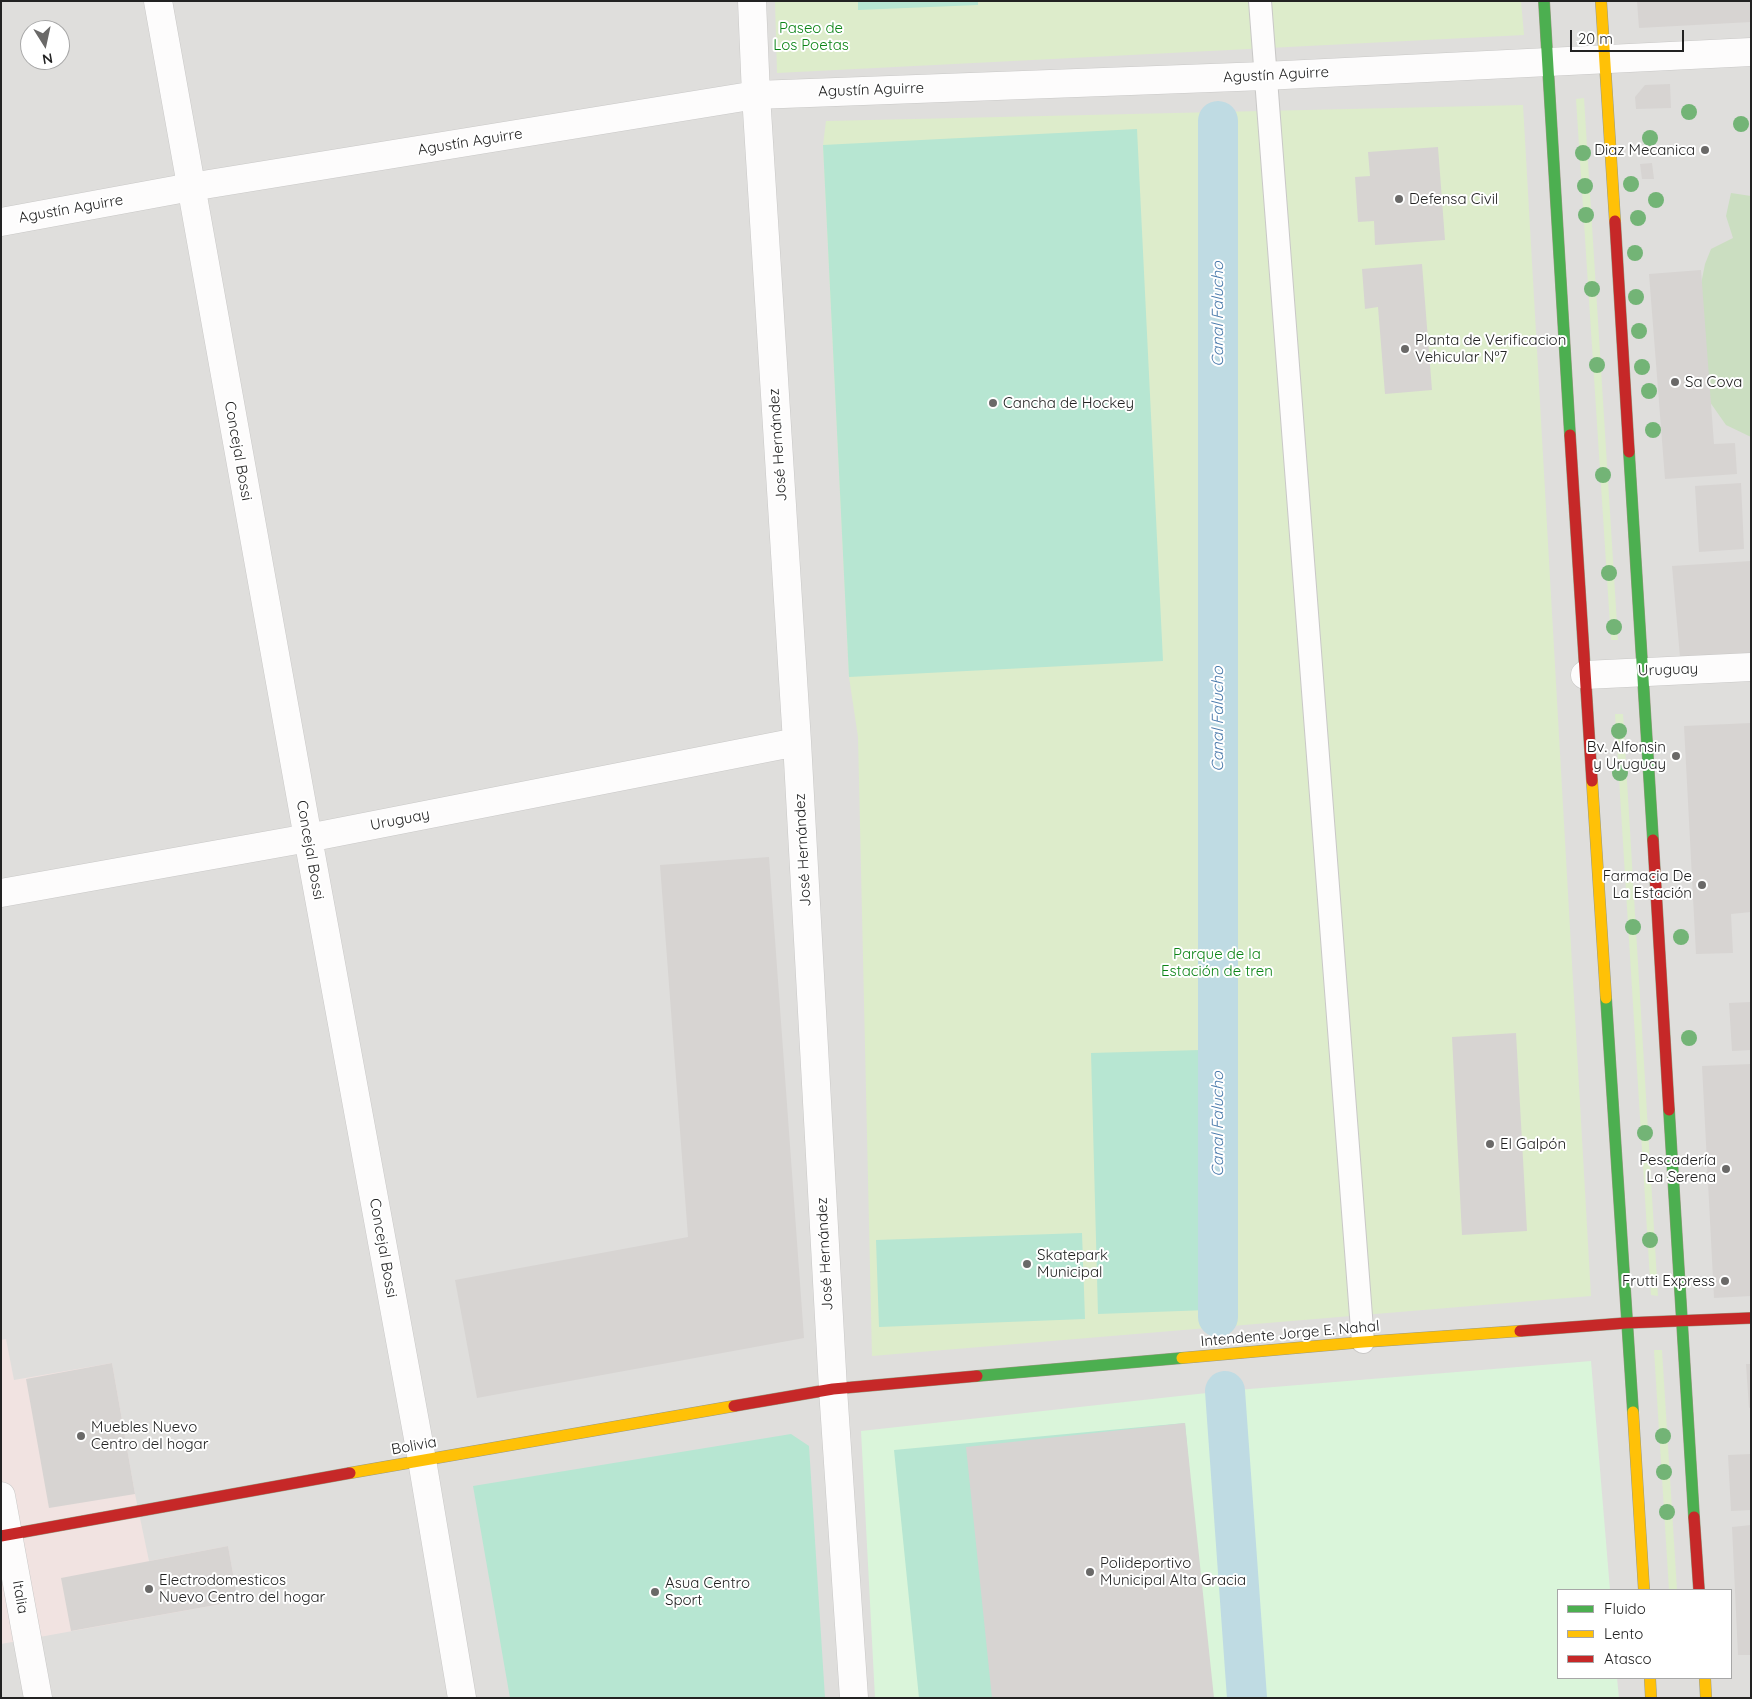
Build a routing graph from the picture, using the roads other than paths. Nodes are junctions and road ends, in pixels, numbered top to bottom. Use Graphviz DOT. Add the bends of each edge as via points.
graph roads {
  1 [pos="158,1"];
  2 [pos="752,1"];
  3 [pos="1260,1"];
  4 [pos="1544,1"];
  5 [pos="1601,1"];
  6 [pos="1751,52"];
  7 [pos="1605,58"];
  8 [pos="1548,61"];
  9 [pos="1264,76"];
  10 [pos="756,95"];
  11 [pos="191,187"];
  12 [pos="1,222"];
  13 [pos="1751,667"];
  14 [pos="1643,671"];
  15 [pos="1585,675"];
  16 [pos="797,742"];
  17 [pos="308,838"];
  18 [pos="1,893"];
  19 [pos="1751,1318"];
  20 [pos="1682,1320"];
  21 [pos="1626,1323"];
  22 [pos="1363,1342"];
  23 [pos="833,1389"];
  24 [pos="422,1460"];
  25 [pos="1,1496"];
  26 [pos="5,1535"];
  27 [pos="1644,1589"];
  28 [pos="1699,1589"];
  29 [pos="1650,1679"];
  30 [pos="1705,1679"];
  31 [pos="38,1698"];
  32 [pos="462,1698"];
  33 [pos="854,1698"];
  34 [pos="1651,1698"];
  35 [pos="1706,1698"];
  1 -- 11 [label="street, Concejal Bossi"];
  2 -- 10 [label="street, José Hernández"];
  3 -- 9 [label="lane"];
  4 -- 8 [label="main road"];
  5 -- 7 [label="main road"];
  6 -- 7 [label="street, Agustín Aguirre"];
  7 -- 8 [label="street, Agustín Aguirre"];
  7 -- 14 [label="main road"];
  8 -- 9 [label="street, Agustín Aguirre"];
  8 -- 15 [label="main road"];
  9 -- 10 [label="street, Agustín Aguirre"];
  9 -- 22 [label="lane"];
  10 -- 11 [label="street, Agustín Aguirre"];
  10 -- 16 [label="street, José Hernández"];
  11 -- 12 [label="street, Agustín Aguirre"];
  11 -- 17 [label="street, Concejal Bossi"];
  13 -- 14 [label="street, Uruguay"];
  14 -- 15 [label="street, Uruguay"];
  14 -- 20 [label="main road"];
  15 -- 21 [label="main road"];
  16 -- 17 [label="street, Uruguay"];
  16 -- 23 [label="street, José Hernández"];
  17 -- 18 [label="street, Uruguay"];
  17 -- 24 [label="street, Concejal Bossi"];
  19 -- 20 [label="main road, Intendente Jorge E. Nahal"];
  20 -- 21 [label="main road, Intendente Jorge E. Nahal"];
  20 -- 28 [label="main road"];
  21 -- 22 [label="main road, Intendente Jorge E. Nahal"];
  21 -- 27 [label="main road"];
  22 -- 23 [label="main road, Intendente Jorge E. Nahal"];
  23 -- 24 [label="main road, Bolivia"];
  23 -- 33 [label="street, José Hernández"];
  24 -- 26 [label="main road, Bolivia"];
  24 -- 32 [label="street, Concejal Bossi"];
  25 -- 26 [label="street, Italia"];
  26 -- 31 [label="street, Italia"];
  29 -- 34 [label="main road"];
  30 -- 35 [label="main road"];
}
